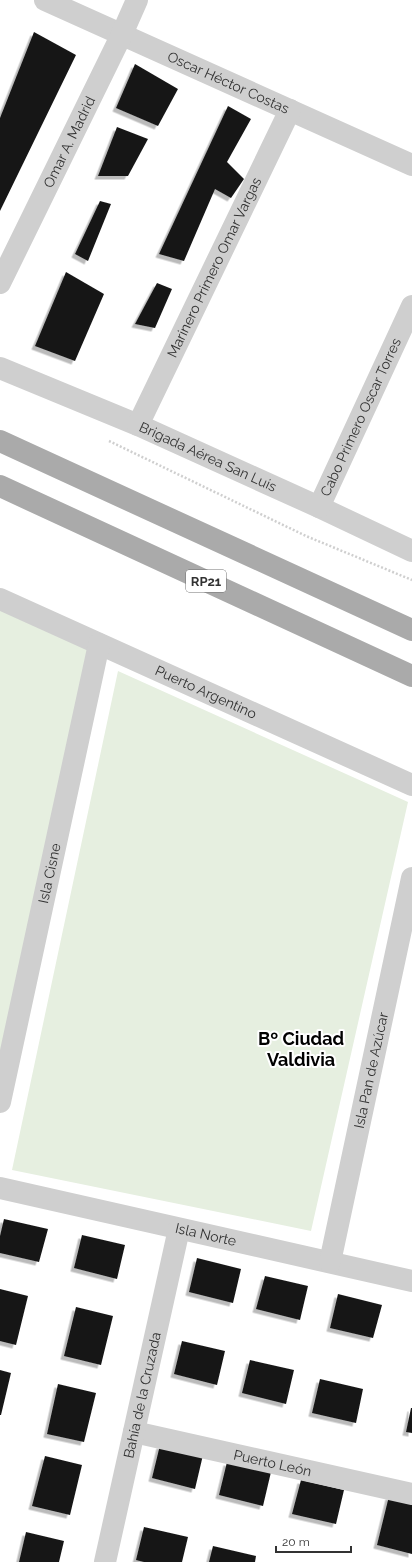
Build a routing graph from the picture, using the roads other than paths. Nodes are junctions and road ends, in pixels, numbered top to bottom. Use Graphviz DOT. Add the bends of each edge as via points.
graph roads {
  1 [pos="45,0"];
  2 [pos="137,0"];
  3 [pos="122,34"];
  4 [pos="290,110"];
  5 [pos="412,165"];
  6 [pos="0,284"];
  7 [pos="412,306"];
  8 [pos="0,368"];
  9 [pos="138,425"];
  10 [pos="0,441"];
  11 [pos="0,486"];
  12 [pos="319,507"];
  13 [pos="412,551"];
  14 [pos="0,599"];
  15 [pos="412,630"];
  16 [pos="99,644"];
  17 [pos="412,676"];
  18 [pos="412,785"];
  19 [pos="412,878"];
  20 [pos="0,1102"];
  21 [pos="0,1188"];
  22 [pos="179,1229"];
  23 [pos="330,1262"];
  24 [pos="412,1281"];
  25 [pos="134,1432"];
  26 [pos="412,1494"];
  27 [pos="105,1562"];
  1 -- 3 [label="street, Oscar Héctor Costas"];
  2 -- 3 [label="street, Omar A. Madrid"];
  3 -- 4 [label="street, Oscar Héctor Costas"];
  3 -- 6 [label="street, Omar A. Madrid"];
  4 -- 5 [label="street, Oscar Héctor Costas"];
  4 -- 9 [label="street, Marinero Primero Omar Vargas"];
  7 -- 12 [label="street, Cabo Primero Oscar Torres"];
  8 -- 9 [label="street, Brigada Aérea San Luis"];
  9 -- 12 [label="street, Brigada Aérea San Luis"];
  10 -- 15 [label="main road"];
  11 -- 17 [label="main road, RP21"];
  12 -- 13 [label="street, Brigada Aérea San Luis"];
  14 -- 16 [label="street, Puerto Argentino"];
  16 -- 18 [label="street, Puerto Argentino"];
  16 -- 20 [label="street, Isla Cisne"];
  19 -- 23 [label="street, Isla Pan de Azúcar"];
  21 -- 22 [label="street, Isla Norte"];
  22 -- 23 [label="street, Isla Norte"];
  22 -- 25 [label="street, Bahía de la Cruzada"];
  23 -- 24 [label="street, Isla Norte"];
  25 -- 26 [label="street, Puerto León"];
  25 -- 27 [label="street, Bahía de la Cruzada"];
}
